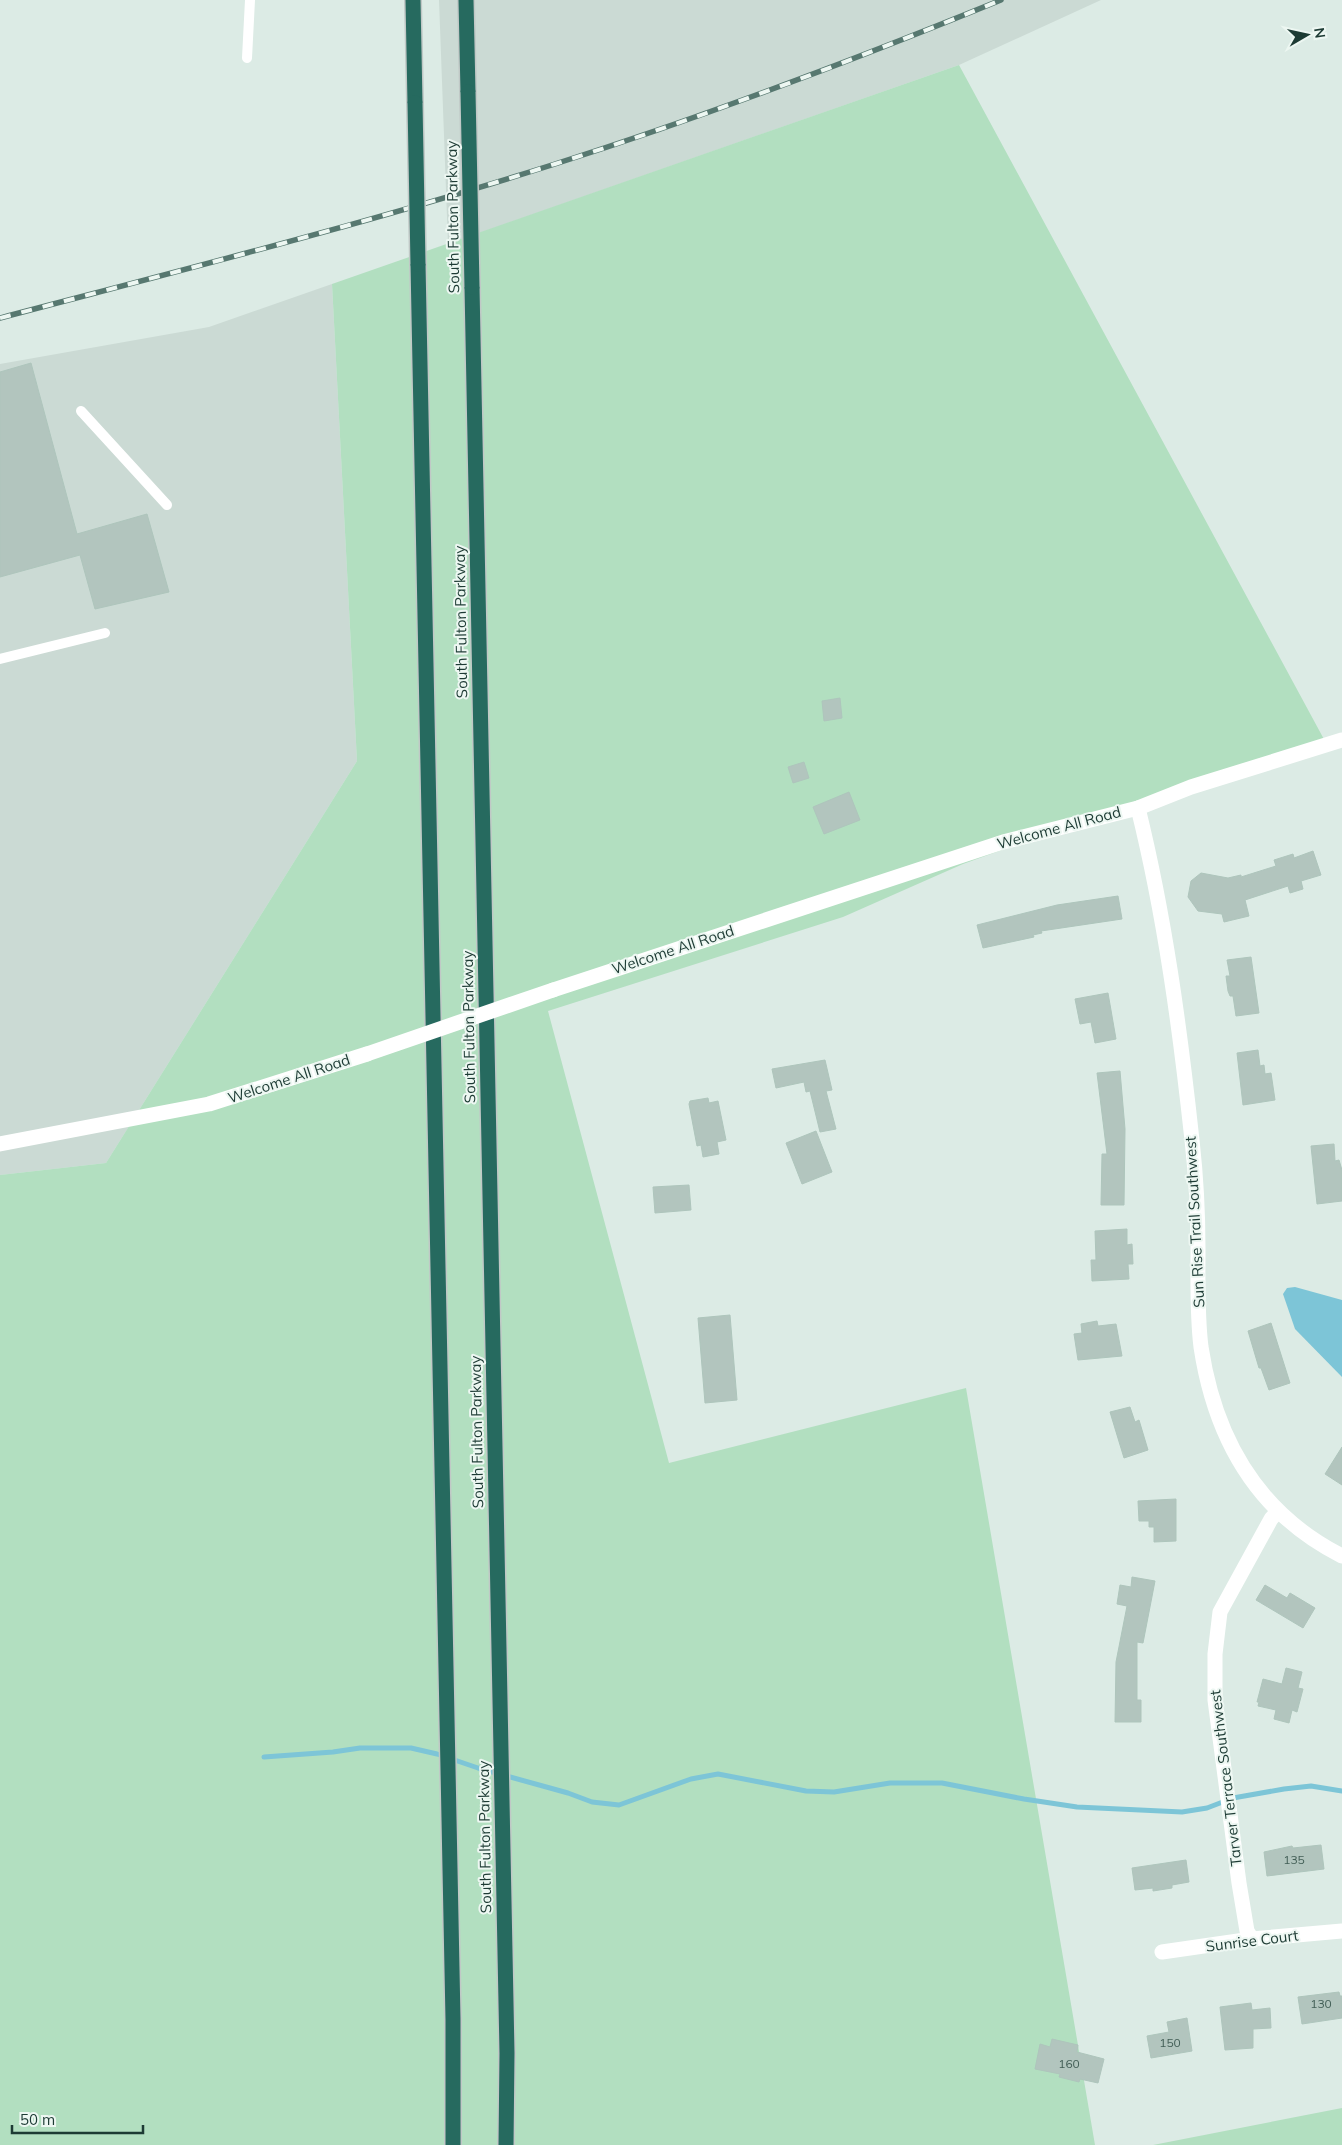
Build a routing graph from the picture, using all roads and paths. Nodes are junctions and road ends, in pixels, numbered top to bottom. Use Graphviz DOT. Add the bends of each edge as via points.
graph roads {
  1 [pos="250,0"];
  2 [pos="413,0"];
  3 [pos="466,0"];
  4 [pos="247,58"];
  5 [pos="81,410"];
  6 [pos="167,505"];
  7 [pos="105,634"];
  8 [pos="0,659"];
  9 [pos="1342,740"];
  10 [pos="1138,808"];
  11 [pos="0,1144"];
  12 [pos="1278,1512"];
  13 [pos="1342,1556"];
  14 [pos="1342,1930"];
  15 [pos="1252,1939"];
  16 [pos="1162,1952"];
  17 [pos="454,2019"];
  18 [pos="506,2053"];
  19 [pos="442,2145"];
  20 [pos="452,2145"];
  21 [pos="506,2145"];
  22 [pos="512,2145"];
  1 -- 4 [label="lane"];
  2 -- 17 [label="highway, bridge"];
  3 -- 18 [label="highway, South Fulton Parkway, bridge"];
  5 -- 6 [label="lane"];
  7 -- 8 [label="lane"];
  9 -- 10 [label="street, Welcome All Road" via="1190,787"];
  10 -- 11 [label="street, Welcome All Road, bridge" via="1003,842 209,1104"];
  10 -- 12 [label="street, Sun Rise Trail Southwest" via="1155,876 1186,1087 1195,1174 1201,1346 1215,1411 1228,1440 1250,1479"];
  12 -- 13 [label="street, Sun Rise Trail Southwest" via="1320,1544"];
  12 -- 15 [label="street, Tarver Terrace Southwest" via="1271,1519 1220,1612 1215,1654 1215,1700 1239,1883 1247,1931"];
  14 -- 15 [label="street, Sunrise Court"];
  15 -- 16 [label="street, Sunrise Court"];
  17 -- 19 [label="highway"];
  17 -- 20 [label="highway"];
  18 -- 21 [label="highway"];
  18 -- 22 [label="highway"];
}
